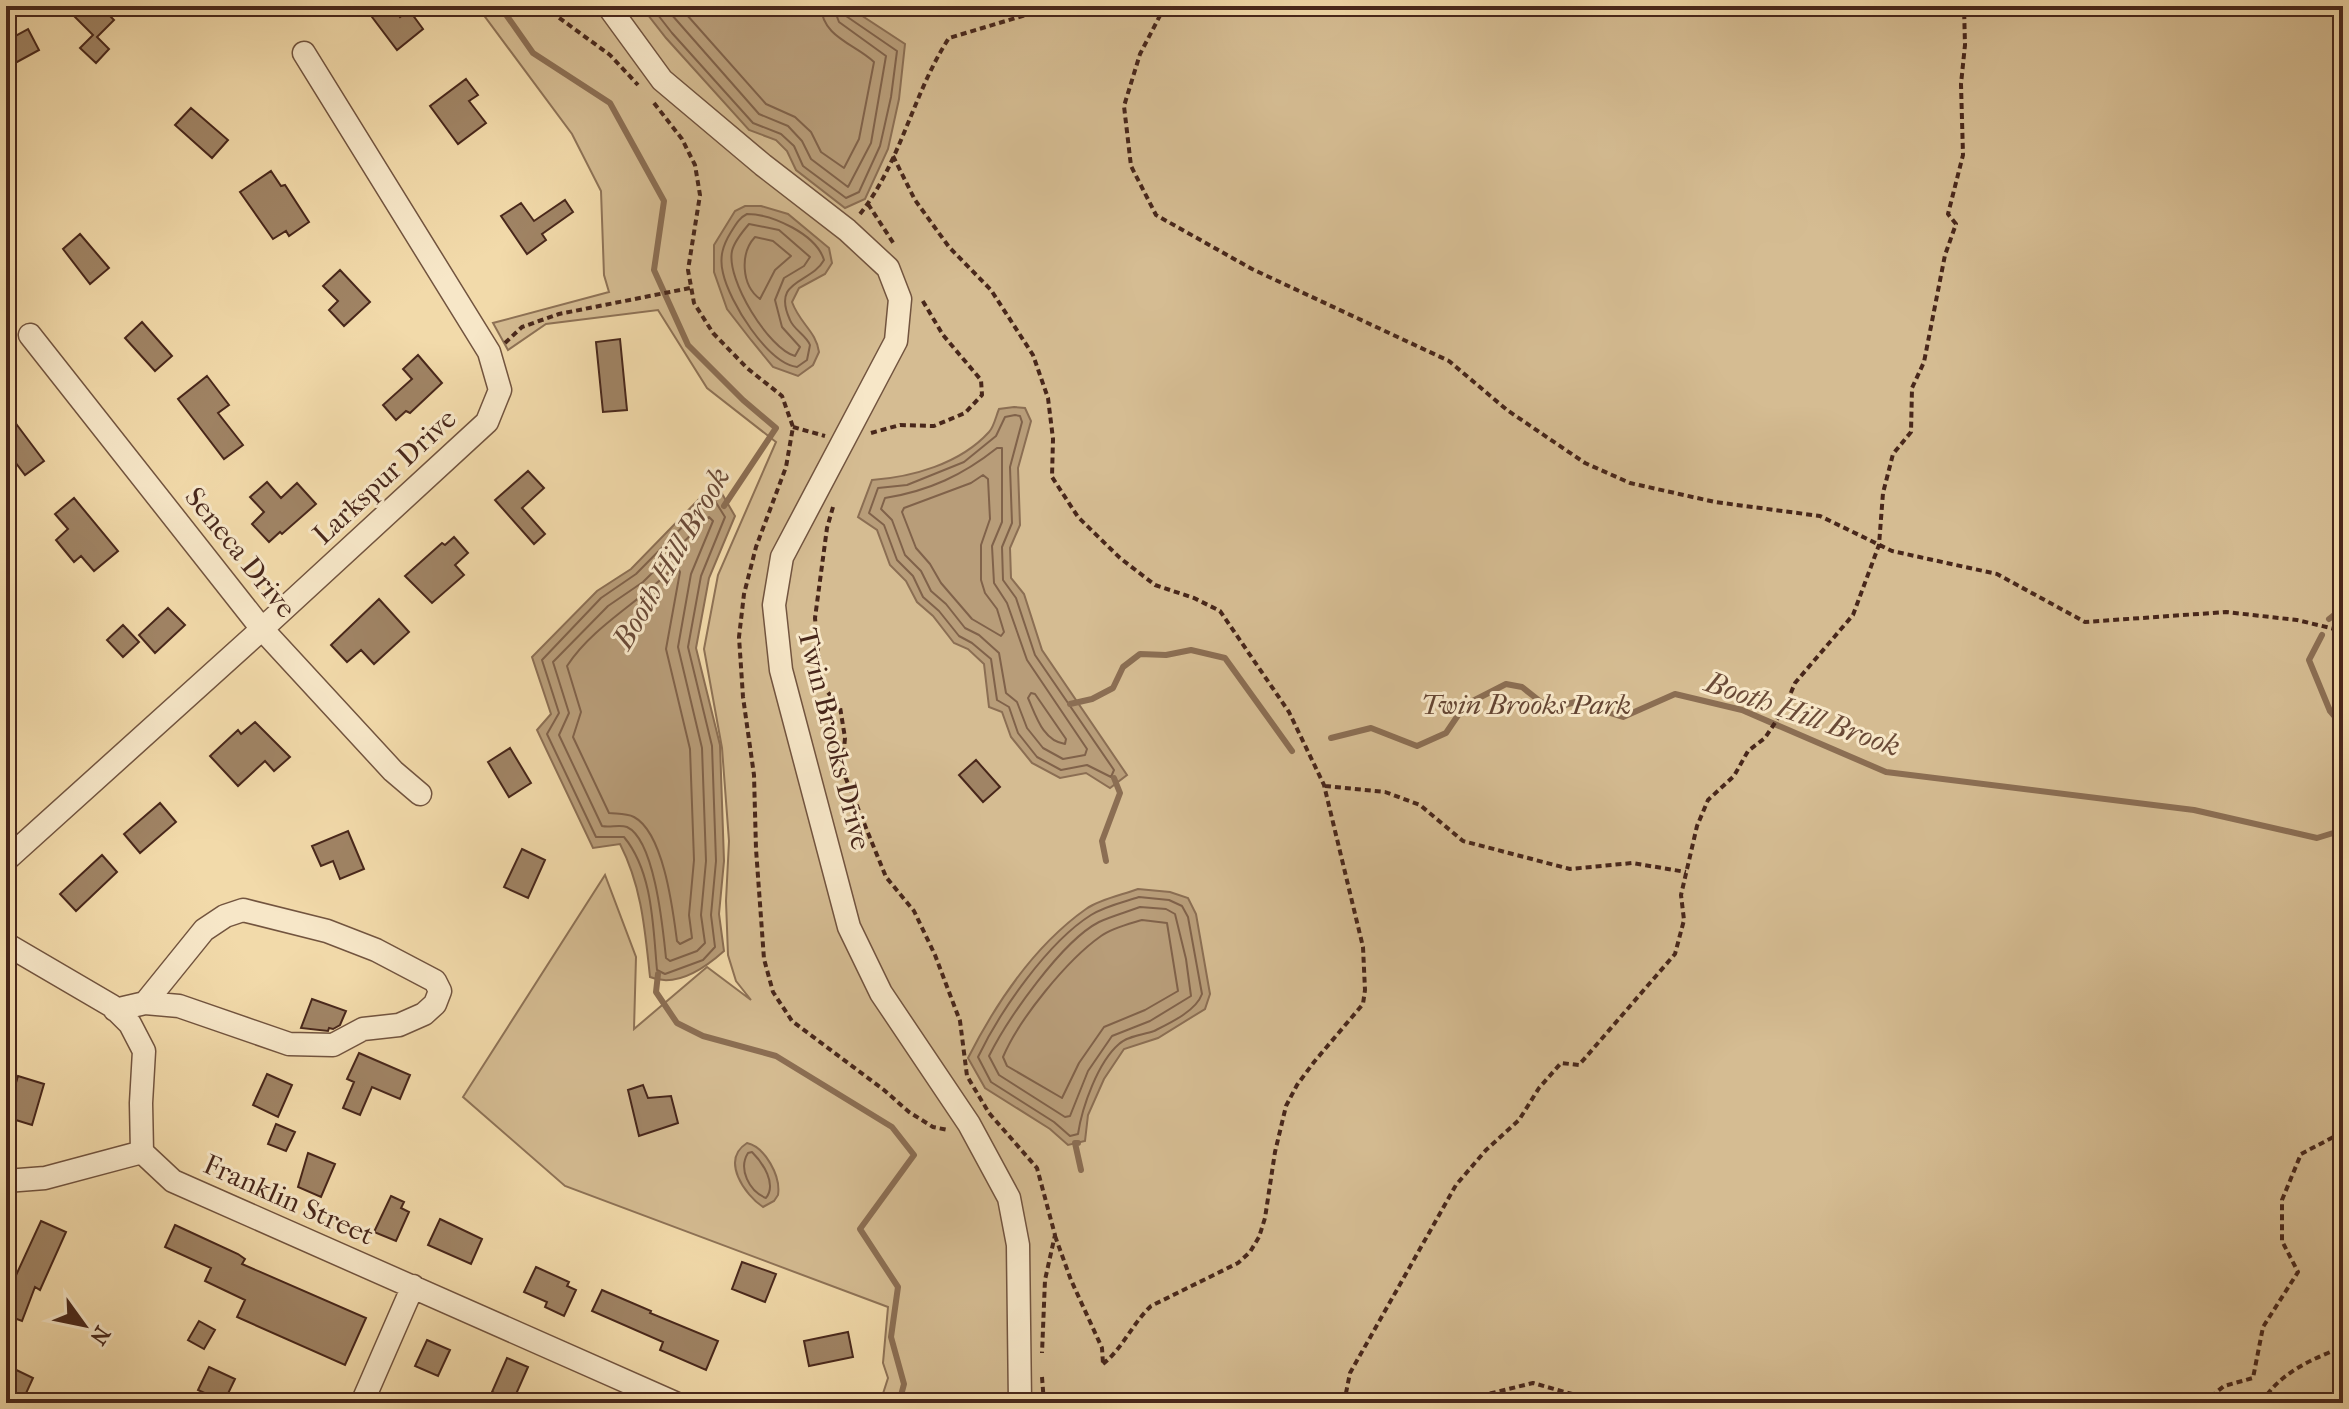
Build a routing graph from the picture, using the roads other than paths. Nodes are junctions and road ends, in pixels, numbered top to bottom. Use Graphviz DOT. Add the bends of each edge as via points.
graph roads {
  1 [pos="608,6"];
  2 [pos="304,53"];
  3 [pos="30,335"];
  4 [pos="262,629"];
  5 [pos="420,794"];
  6 [pos="6,860"];
  7 [pos="6,944"];
  8 [pos="145,1003"];
  9 [pos="115,1010"];
  10 [pos="142,1152"];
  11 [pos="6,1181"];
  12 [pos="413,1286"];
  13 [pos="362,1403"];
  14 [pos="675,1403"];
  15 [pos="1020,1403"];
  1 -- 15 [label="street, Twin Brooks Drive" via="662,80 888,268 900,299 896,341 782,557 775,618 781,670 849,927 881,993 969,1124 1009,1198 1018,1245"];
  2 -- 4 [label="street, Larkspur Drive" via="489,352 500,390 487,422"];
  3 -- 4 [label="street, Seneca Drive"];
  4 -- 5 [label="street, Seneca Drive"];
  4 -- 6 [label="street, Larkspur Drive"];
  7 -- 9 [label="street"];
  8 -- 8 [label="street" via="179,1006 289,1044 333,1045 363,1029 399,1025 424,1014 440,991 435,981 376,950 327,931 243,910 204,930"];
  8 -- 9 [label="street"];
  9 -- 10 [label="street" via="130,1024 144,1051"];
  10 -- 11 [label="street" via="45,1178"];
  10 -- 12 [label="street, Franklin Street" via="173,1181"];
  12 -- 13 [label="street"];
  12 -- 14 [label="street, Franklin Street"];
}
